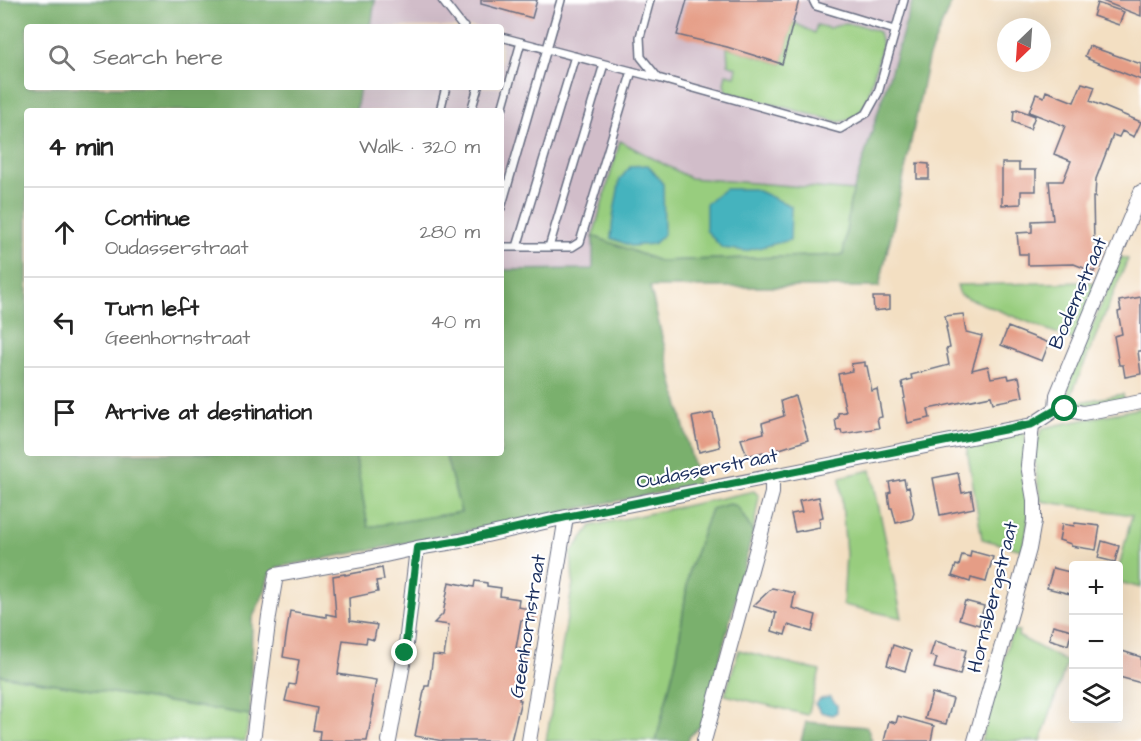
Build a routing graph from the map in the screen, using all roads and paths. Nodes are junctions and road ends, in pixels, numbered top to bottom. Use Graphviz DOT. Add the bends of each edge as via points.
graph roads {
  1 [pos="442,0"];
  2 [pos="561,0"];
  3 [pos="650,0"];
  4 [pos="813,0"];
  5 [pos="904,0"];
  6 [pos="461,24"];
  7 [pos="895,30"];
  8 [pos="504,38"];
  9 [pos="521,42"];
  10 [pos="548,49"];
  11 [pos="575,56"];
  12 [pos="604,64"];
  13 [pos="632,71"];
  14 [pos="658,78"];
  15 [pos="445,90"];
  16 [pos="477,90"];
  17 [pos="441,108"];
  18 [pos="472,108"];
  19 [pos="502,108"];
  20 [pos="1141,192"];
  21 [pos="504,198"];
  22 [pos="504,247"];
  23 [pos="517,247"];
  24 [pos="549,247"];
  25 [pos="1141,402"];
  26 [pos="1056,410"];
  27 [pos="1032,424"];
  28 [pos="771,477"];
  29 [pos="566,517"];
  30 [pos="417,548"];
  31 [pos="253,741"];
  32 [pos="389,741"];
  33 [pos="529,741"];
  34 [pos="704,741"];
  35 [pos="975,741"];
  1 -- 6 [label="lane"];
  2 -- 10 [label="lane"];
  3 -- 14 [label="lane" via="640,37 641,57"];
  4 -- 7 [label="lane" via="816,6"];
  5 -- 7 [label="lane"];
  7 -- 14 [label="lane" via="878,93 867,113 840,129"];
  8 -- 9 [label="lane"];
  9 -- 10 [label="lane"];
  9 -- 19 [label="lane"];
  10 -- 11 [label="lane"];
  10 -- 21 [label="lane"];
  11 -- 12 [label="lane"];
  11 -- 23 [label="lane"];
  12 -- 13 [label="lane"];
  12 -- 24 [label="lane"];
  13 -- 14 [label="lane"];
  13 -- 24 [label="lane" via="580,242 572,247"];
  15 -- 17 [label="lane"];
  16 -- 18 [label="lane"];
  20 -- 26 [label="street, Bodemstraat" via="1056,395"];
  22 -- 23 [label="lane"];
  23 -- 24 [label="lane"];
  25 -- 26 [label="street" via="1083,413"];
  26 -- 27 [label="street, Oudasserstraat"];
  27 -- 28 [label="street, Oudasserstraat"];
  27 -- 35 [label="street, Hornsbergstraat" via="1028,465 1034,521 1029,549"];
  28 -- 29 [label="street, Oudasserstraat"];
  28 -- 34 [label="street" via="772,493"];
  29 -- 30 [label="street, Oudasserstraat"];
  29 -- 33 [label="street, Geenhornstraat"];
  30 -- 31 [label="street, Oudasserstraat" via="276,575"];
  30 -- 32 [label="street" via="405,653"];
}
